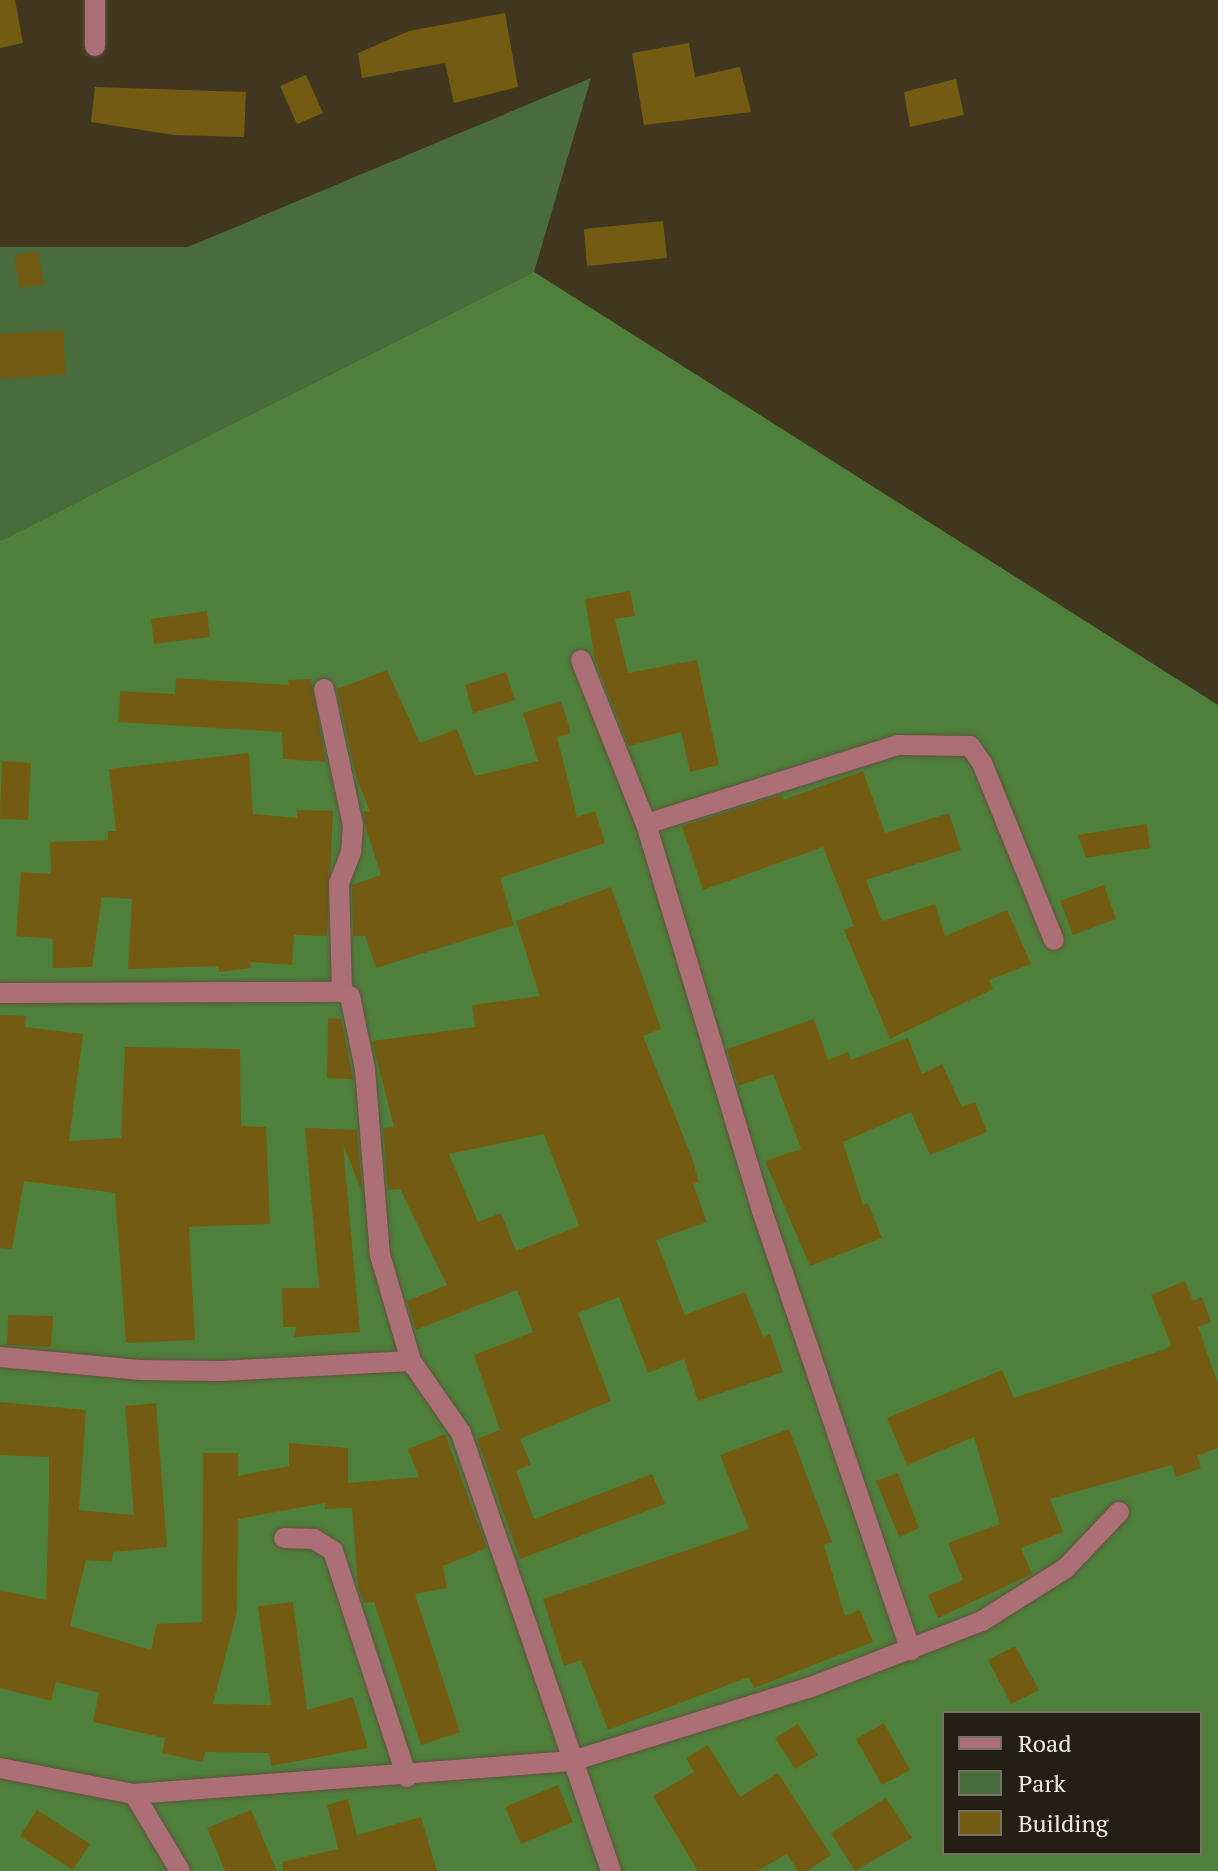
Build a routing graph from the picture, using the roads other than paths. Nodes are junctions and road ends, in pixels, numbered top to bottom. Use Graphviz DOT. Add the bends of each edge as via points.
graph roads {
  1 [pos="95,0"];
  2 [pos="95,46"];
  3 [pos="581,660"];
  4 [pos="324,689"];
  5 [pos="646,824"];
  6 [pos="1054,940"];
  7 [pos="342,992"];
  8 [pos="0,993"];
  9 [pos="0,1357"];
  10 [pos="411,1361"];
  11 [pos="1119,1512"];
  12 [pos="284,1538"];
  13 [pos="911,1650"];
  14 [pos="572,1761"];
  15 [pos="0,1768"];
  16 [pos="407,1777"];
  17 [pos="134,1794"];
  18 [pos="180,1871"];
  19 [pos="611,1871"];
  1 -- 2 [label="street"];
  3 -- 5 [label="street"];
  4 -- 7 [label="street" via="353,825 351,852 339,883"];
  5 -- 6 [label="street" via="898,745 970,746 982,763"];
  5 -- 13 [label="street" via="757,1197"];
  7 -- 8 [label="street"];
  7 -- 10 [label="street" via="355,1006 380,1255"];
  9 -- 10 [label="street" via="141,1370 221,1371"];
  10 -- 14 [label="street" via="461,1433"];
  11 -- 13 [label="street" via="1066,1568 982,1621"];
  12 -- 16 [label="street" via="314,1539 333,1551"];
  13 -- 14 [label="street" via="811,1687"];
  14 -- 16 [label="street"];
  14 -- 19 [label="street"];
  15 -- 17 [label="street"];
  16 -- 17 [label="street"];
  17 -- 18 [label="street"];
}
